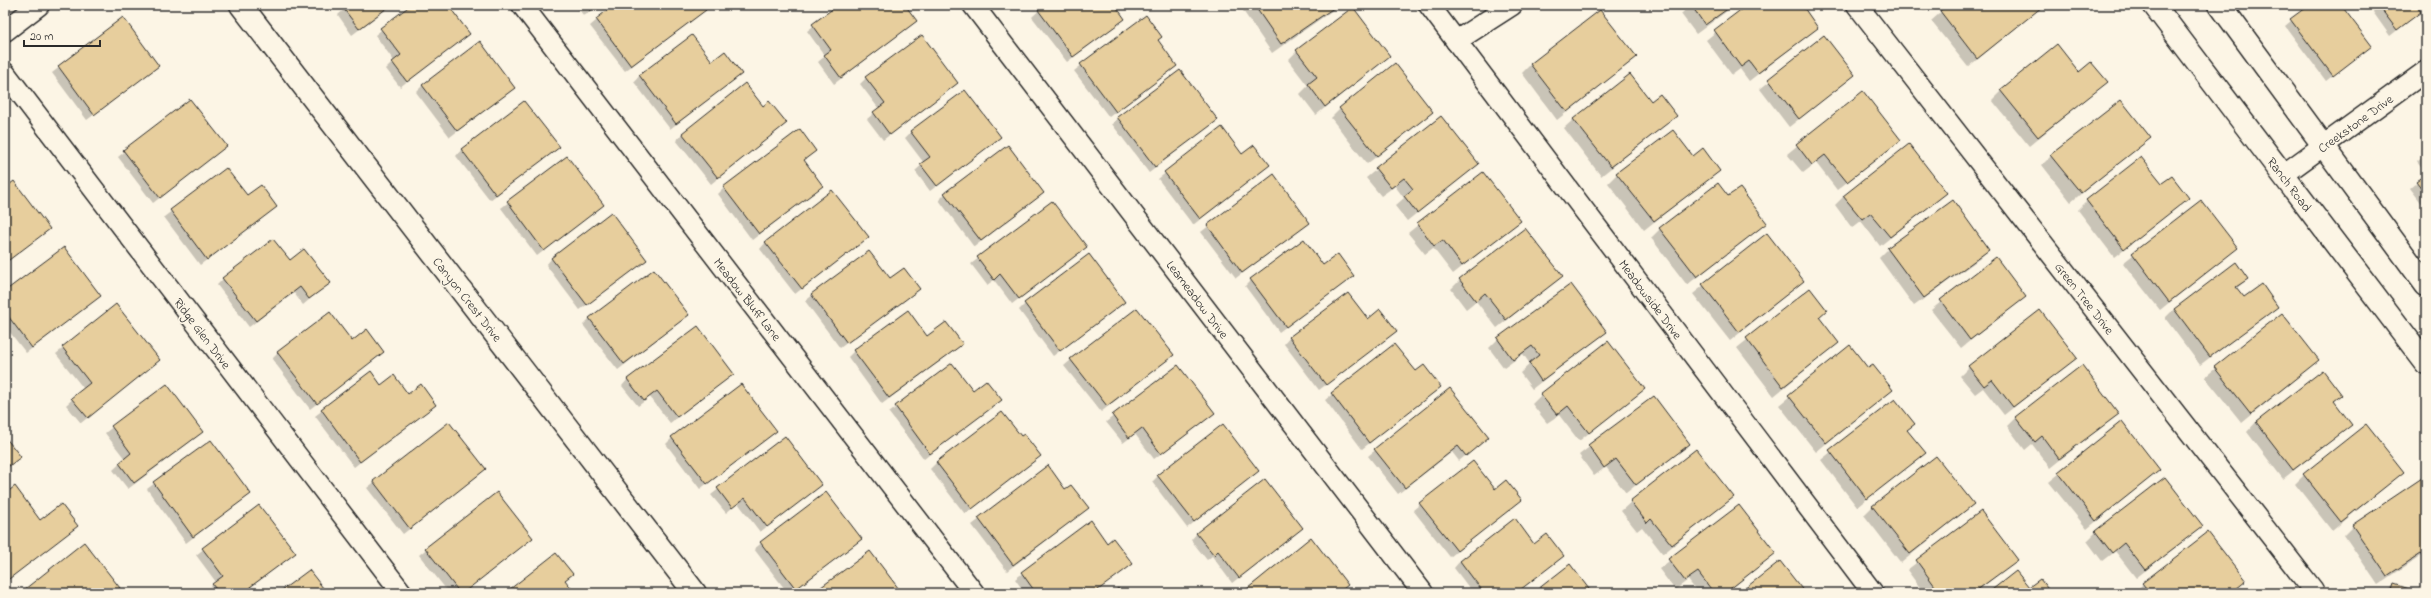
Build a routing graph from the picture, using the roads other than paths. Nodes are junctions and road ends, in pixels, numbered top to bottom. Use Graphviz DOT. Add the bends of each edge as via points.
graph roads {
  1 [pos="39,5"];
  2 [pos="240,5"];
  3 [pos="522,5"];
  4 [pos="973,5"];
  5 [pos="1429,5"];
  6 [pos="1512,5"];
  7 [pos="1857,5"];
  8 [pos="2154,5"];
  9 [pos="2220,5"];
  10 [pos="5,31"];
  11 [pos="1456,41"];
  12 [pos="2426,71"];
  13 [pos="5,73"];
  14 [pos="2323,146"];
  15 [pos="2283,175"];
  16 [pos="2426,285"];
  17 [pos="2426,363"];
  18 [pos="2311,592"];
  19 [pos="402,593"];
  20 [pos="695,593"];
  21 [pos="974,593"];
  22 [pos="1423,593"];
  23 [pos="1873,593"];
  1 -- 10 [label="street"];
  2 -- 20 [label="main road, Canyon Crest Drive"];
  3 -- 21 [label="street, Meadow Bluff Lane"];
  4 -- 22 [label="street, Leameadow Drive"];
  5 -- 11 [label="street, Meadowside Drive"];
  6 -- 11 [label="street"];
  7 -- 18 [label="street, Green Tree Drive"];
  8 -- 15 [label="main road, Ranch Road"];
  9 -- 14 [label="main road"];
  11 -- 23 [label="street, Meadowside Drive"];
  12 -- 14 [label="street, Creekstone Drive"];
  13 -- 19 [label="street, Ridge Glen Drive"];
  14 -- 15 [label="street, Creekstone Drive"];
  14 -- 16 [label="main road"];
  15 -- 17 [label="main road, Ranch Road"];
}
